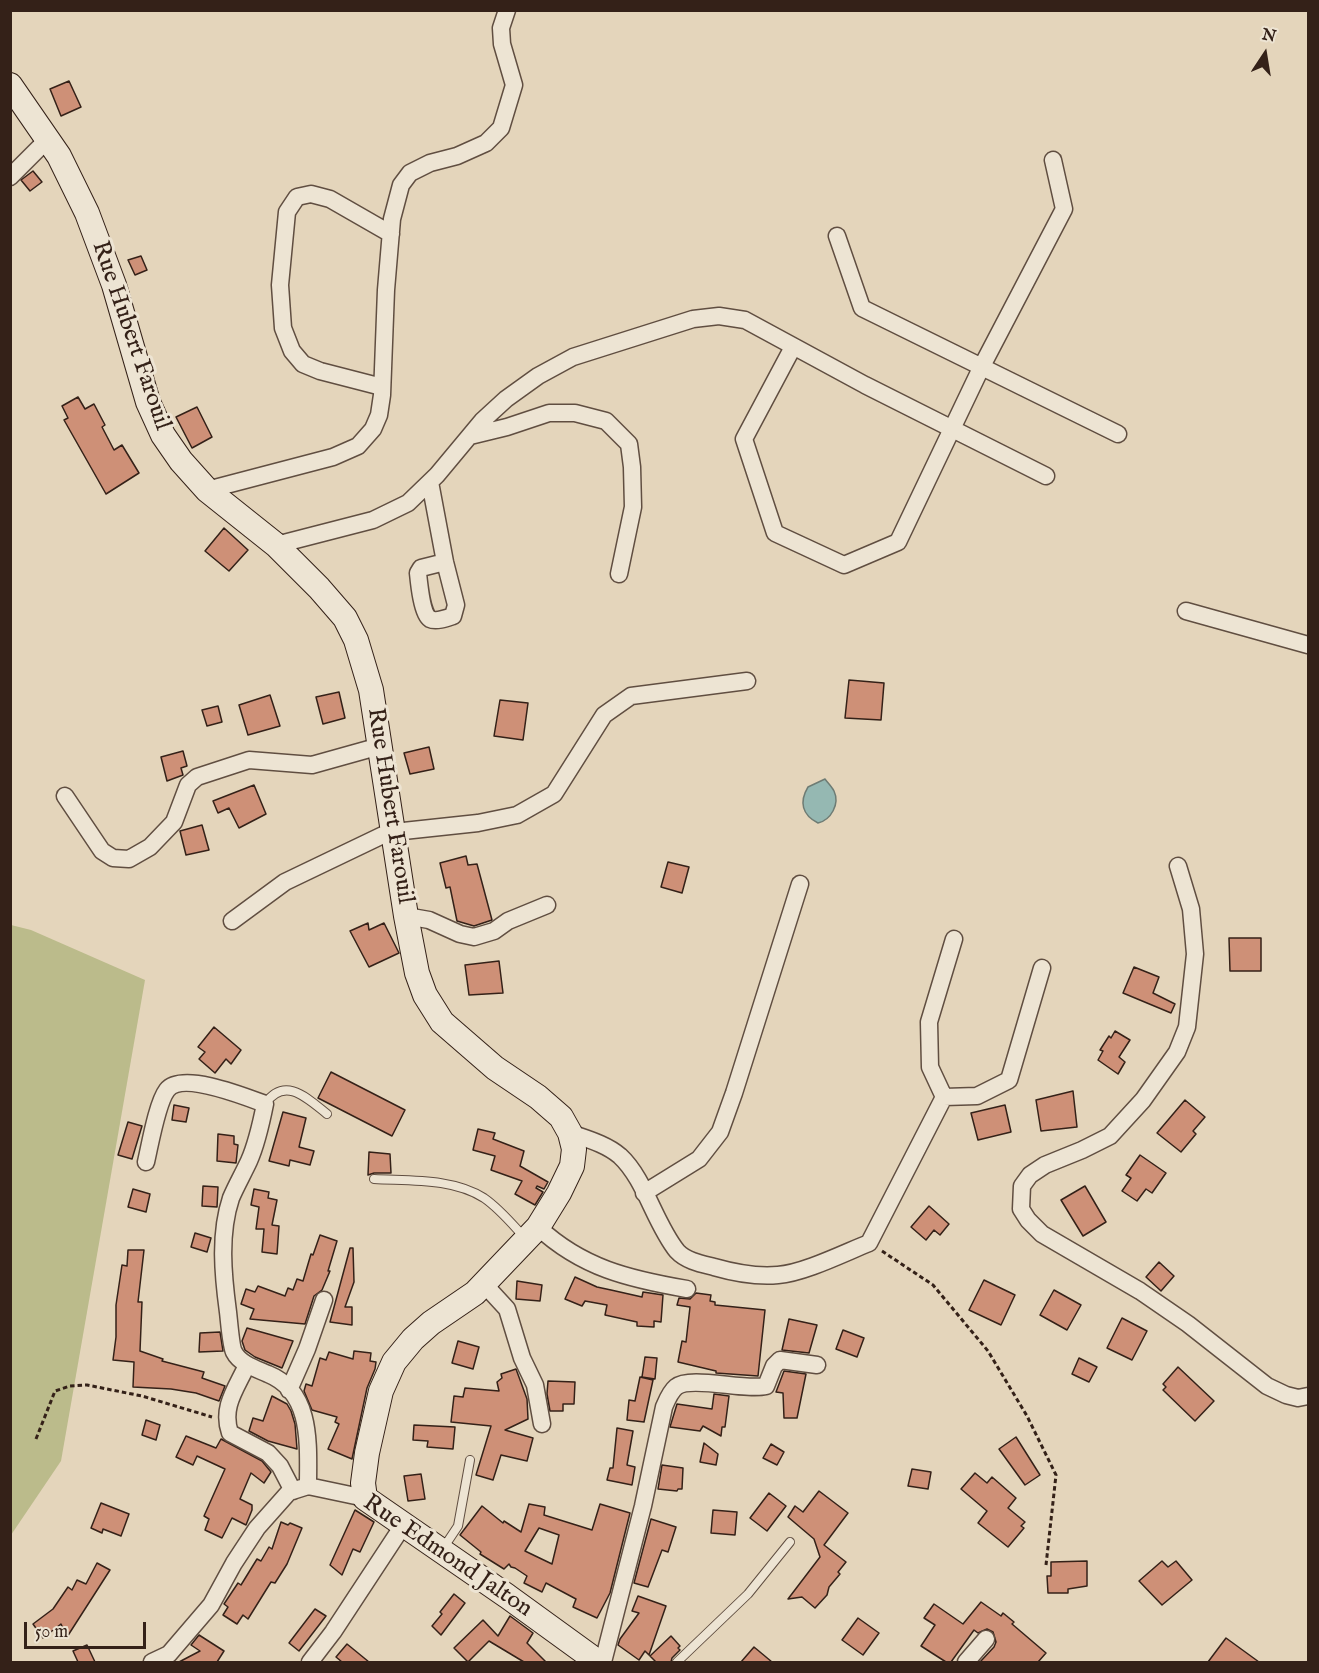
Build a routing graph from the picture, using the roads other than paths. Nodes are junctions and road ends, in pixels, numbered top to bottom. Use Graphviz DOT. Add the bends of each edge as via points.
graph roads {
  1 [pos="507,10"];
  2 [pos="10,86"];
  3 [pos="48,139"];
  4 [pos="1053,160"];
  5 [pos="10,177"];
  6 [pos="391,234"];
  7 [pos="837,236"];
  8 [pos="793,347"];
  9 [pos="981,366"];
  10 [pos="382,387"];
  11 [pos="951,428"];
  12 [pos="1118,434"];
  13 [pos="470,436"];
  14 [pos="1046,476"];
  15 [pos="430,482"];
  16 [pos="207,490"];
  17 [pos="276,544"];
  18 [pos="445,562"];
  19 [pos="619,574"];
  20 [pos="1186,611"];
  21 [pos="1308,645"];
  22 [pos="747,681"];
  23 [pos="380,746"];
  24 [pos="65,796"];
  25 [pos="394,832"];
  26 [pos="1178,866"];
  27 [pos="800,884"];
  28 [pos="547,905"];
  29 [pos="406,916"];
  30 [pos="232,921"];
  31 [pos="954,939"];
  32 [pos="1042,968"];
  33 [pos="944,1097"];
  34 [pos="266,1104"];
  35 [pos="327,1114"];
  36 [pos="570,1133"];
  37 [pos="146,1162"];
  38 [pos="374,1179"];
  39 [pos="644,1193"];
  40 [pos="532,1233"];
  41 [pos="484,1284"];
  42 [pos="687,1288"];
  43 [pos="324,1300"];
  44 [pos="247,1365"];
  45 [pos="817,1365"];
  46 [pos="289,1390"];
  47 [pos="1308,1396"];
  48 [pos="542,1424"];
  49 [pos="470,1460"];
  50 [pos="300,1488"];
  51 [pos="364,1498"];
  52 [pos="404,1524"];
  53 [pos="790,1542"];
  54 [pos="442,1550"];
  55 [pos="986,1639"];
  56 [pos="590,1660"];
  57 [pos="152,1662"];
  58 [pos="310,1662"];
  59 [pos="677,1662"];
  60 [pos="966,1662"];
  1 -- 6 [label="street" via="501,28 502,44 514,85 501,128 486,143 410,173 401,185"];
  2 -- 3 [label="street, Rue Hubert Farouil"];
  3 -- 5 [label="street"];
  3 -- 16 [label="street, Rue Hubert Farouil" via="87,213 114,285 148,402 181,462"];
  4 -- 9 [label="street" via="1064,208"];
  6 -- 10 [label="street"];
  6 -- 10 [label="street" via="330,200 310,194 297,197 287,212 280,285 283,328 292,351 303,364"];
  7 -- 9 [label="street" via="862,308"];
  8 -- 11 [label="street"];
  8 -- 11 [label="street" via="744,439 775,532 844,565 898,542"];
  8 -- 13 [label="street" via="745,320 719,316 693,319 573,357 506,399"];
  9 -- 11 [label="street"];
  9 -- 12 [label="street"];
  10 -- 16 [label="street" via="373,429 358,446 333,457"];
  11 -- 14 [label="street"];
  13 -- 15 [label="street"];
  13 -- 19 [label="street" via="549,413 575,413 606,421 629,444 632,467 633,507"];
  15 -- 17 [label="street" via="408,503 373,519"];
  15 -- 18 [label="street"];
  16 -- 17 [label="street, Rue Hubert Farouil"];
  17 -- 23 [label="street, Rue Hubert Farouil" via="345,618 371,690"];
  20 -- 21 [label="street"];
  22 -- 25 [label="street" via="631,696 604,715 554,794 517,815"];
  23 -- 24 [label="street" via="312,765 249,760 197,777 188,785 174,822 150,847 129,859 113,858 102,851"];
  23 -- 25 [label="street, Rue Hubert Farouil"];
  25 -- 29 [label="street, Rue Hubert Farouil"];
  25 -- 30 [label="street" via="285,882"];
  26 -- 47 [label="street" via="1191,909 1195,954 1187,1027 1177,1052 1143,1100 1110,1136 1030,1175 1022,1186 1021,1209 1042,1234 1140,1291 1267,1386 1298,1398"];
  27 -- 39 [label="street" via="720,1132 699,1159"];
  28 -- 29 [label="street" via="474,937"];
  29 -- 36 [label="street, Rue Hubert Farouil" via="417,973 442,1022 495,1068 538,1096 561,1117"];
  31 -- 33 [label="street" via="929,1022 930,1067"];
  32 -- 33 [label="street" via="1009,1080 977,1096"];
  33 -- 39 [label="street" via="869,1243 796,1272 755,1275 693,1261 678,1252"];
  34 -- 35 [label="lane" via="270,1097 288,1090 297,1092"];
  34 -- 37 [label="street" via="201,1085 171,1086 161,1103"];
  34 -- 44 [label="street" via="249,1160 231,1199 223,1257 234,1352"];
  36 -- 39 [label="street" via="620,1156"];
  36 -- 40 [label="street" via="574,1149 572,1166"];
  38 -- 40 [label="lane" via="461,1187 484,1198"];
  40 -- 41 [label="street"];
  40 -- 42 [label="street" via="599,1268"];
  41 -- 48 [label="street" via="507,1309 535,1385"];
  41 -- 51 [label="street" via="419,1334 394,1362 381,1391 367,1453"];
  43 -- 46 [label="street"];
  44 -- 46 [label="street" via="277,1377"];
  44 -- 50 [label="street" via="229,1404 225,1421 230,1433 268,1453"];
  45 -- 56 [label="street" via="780,1360 766,1386 683,1382 669,1395 643,1506"];
  46 -- 50 [label="street" via="305,1417 308,1440"];
  49 -- 54 [label="lane" via="458,1526"];
  50 -- 51 [label="street, Rue Edmond Jalton"];
  50 -- 57 [label="street" via="288,1492 257,1528 211,1605 169,1654"];
  51 -- 52 [label="street, Rue Edmond Jalton"];
  52 -- 54 [label="street, Rue Edmond Jalton"];
  52 -- 58 [label="street"];
  53 -- 59 [label="lane" via="748,1594"];
  54 -- 56 [label="street, Rue Edmond Jalton"];
  55 -- 60 [label="street"];
}
